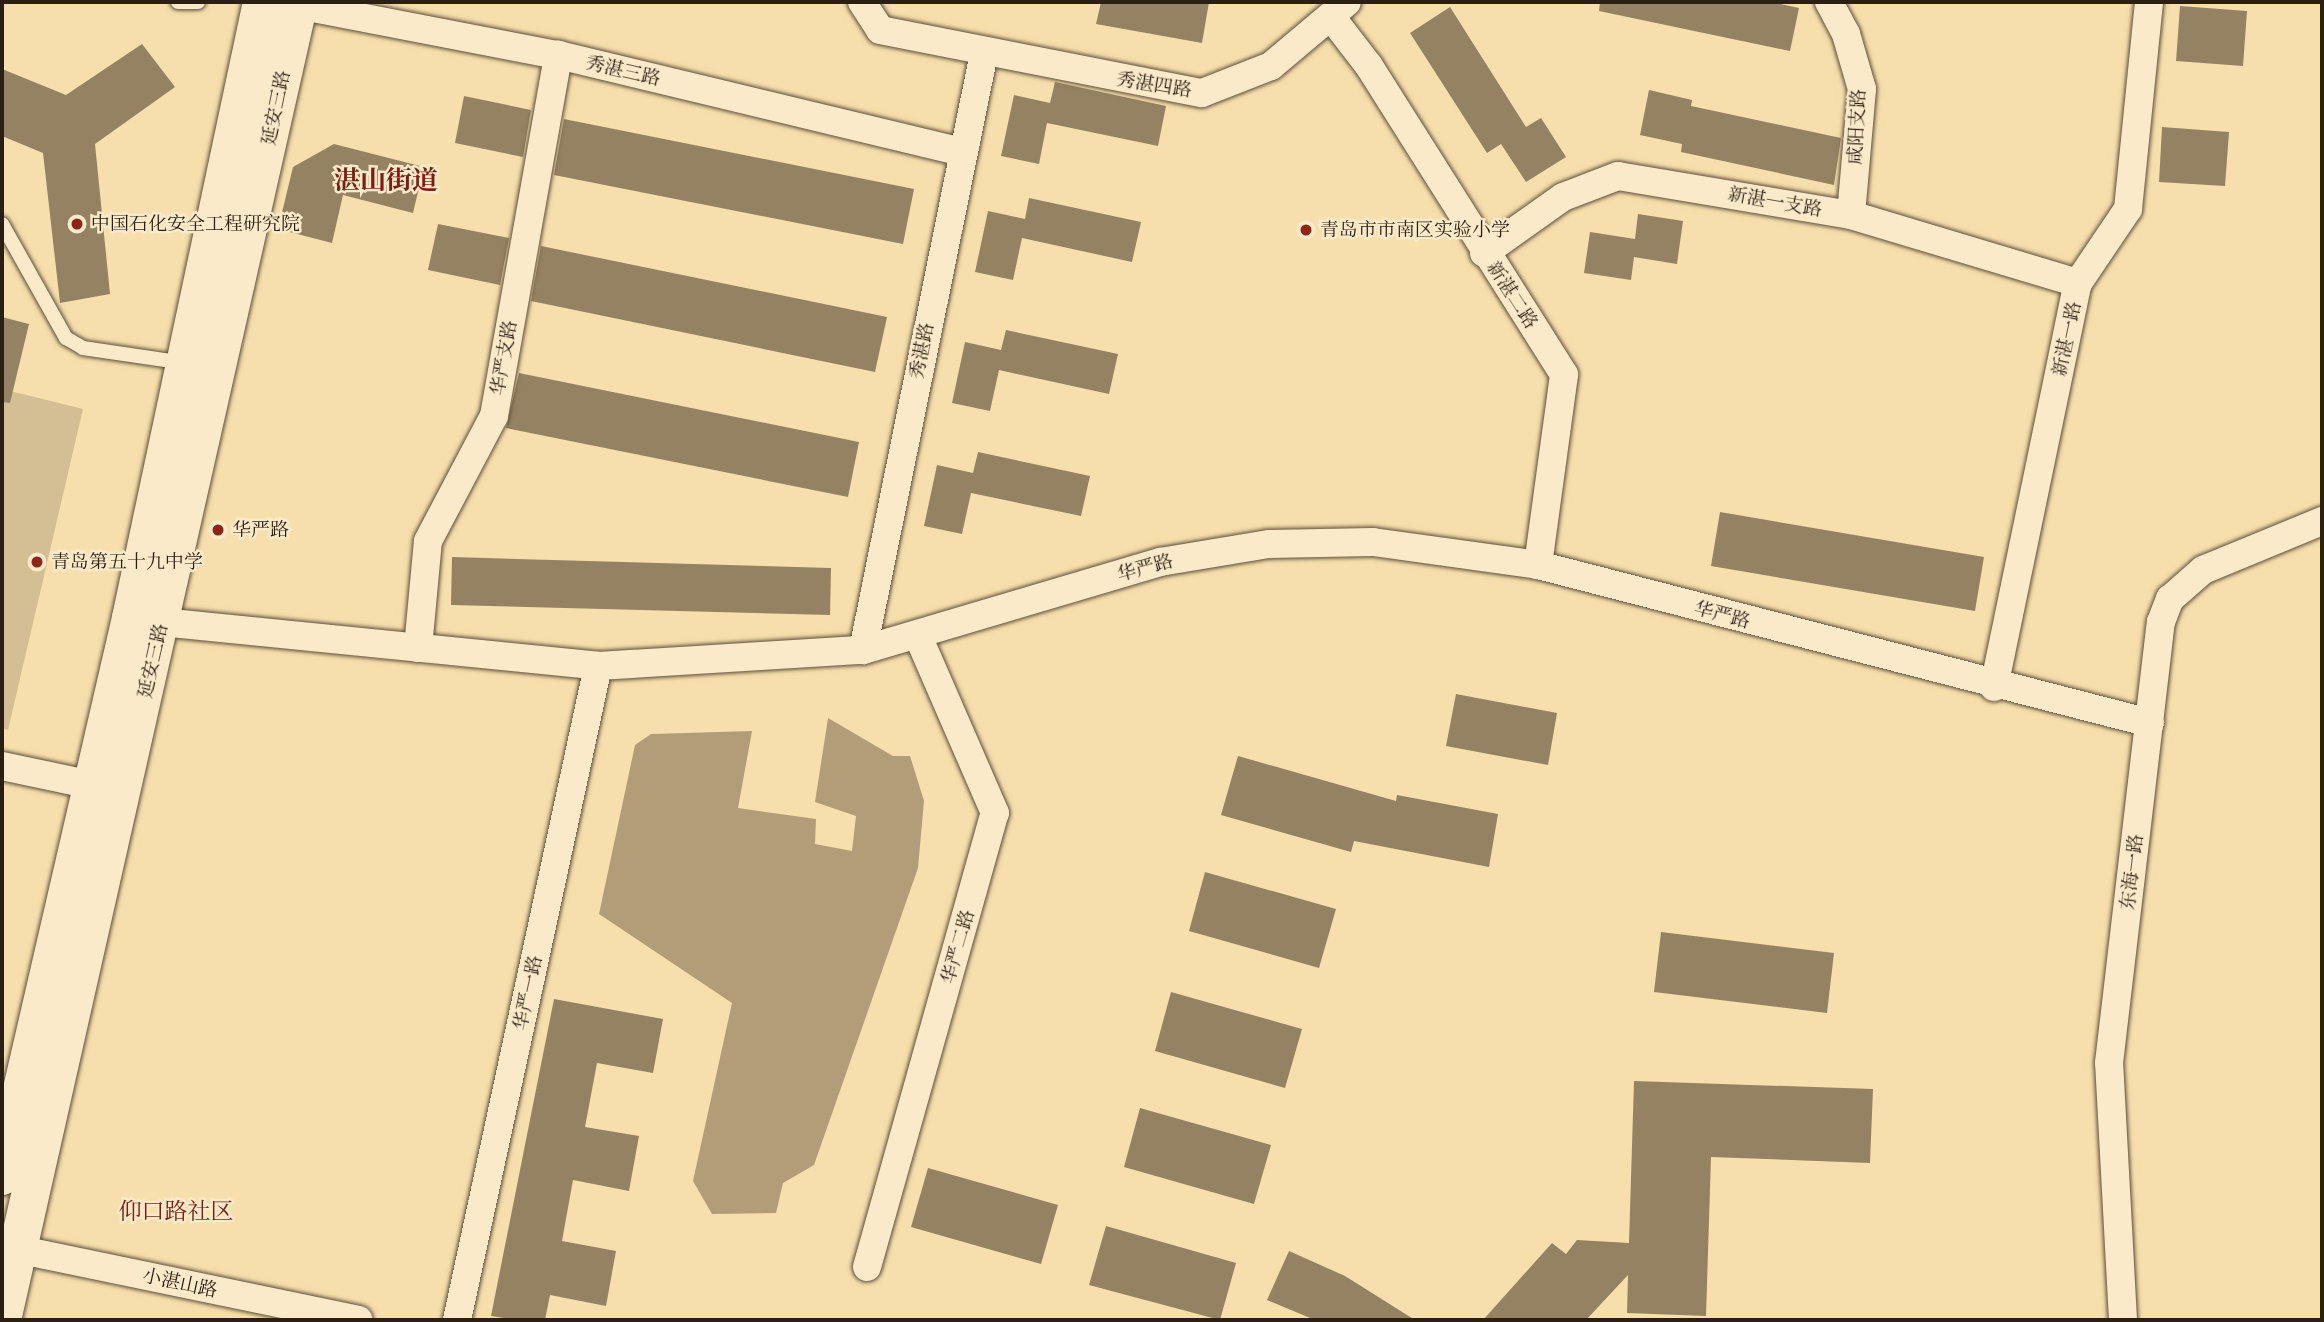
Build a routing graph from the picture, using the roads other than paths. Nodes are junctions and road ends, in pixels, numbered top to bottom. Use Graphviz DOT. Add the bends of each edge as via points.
graph roads {
  1 [pos="178,2"];
  2 [pos="198,2"];
  3 [pos="286,2"];
  4 [pos="862,2"];
  5 [pos="1829,2"];
  6 [pos="2149,2"];
  7 [pos="1339,10"];
  8 [pos="984,53"];
  9 [pos="558,55"];
  10 [pos="961,152"];
  11 [pos="1851,215"];
  12 [pos="2,223"];
  13 [pos="1484,253"];
  14 [pos="2078,283"];
  15 [pos="186,363"];
  16 [pos="2322,521"];
  17 [pos="1538,565"];
  18 [pos="146,621"];
  19 [pos="918,636"];
  20 [pos="418,648"];
  21 [pos="863,650"];
  22 [pos="598,666"];
  23 [pos="1994,687"];
  24 [pos="2150,723"];
  25 [pos="2,766"];
  26 [pos="92,785"];
  27 [pos="2,1176"];
  28 [pos="10,1248"];
  29 [pos="867,1267"];
  30 [pos="2,1320"];
  31 [pos="358,1320"];
  32 [pos="457,1320"];
  33 [pos="2123,1320"];
  1 -- 2 [label="lane"];
  3 -- 9 [label="street, 秀湛三路"];
  3 -- 15 [label="main road, 延安三路"];
  3 -- 18 [label="main road, 延安三路"];
  4 -- 8 [label="street, 秀湛四路" via="880,30"];
  5 -- 11 [label="street, 咸阳支路" via="1846,34 1862,89"];
  6 -- 14 [label="street, 新湛一路" via="2129,209"];
  7 -- 8 [label="street, 秀湛四路" via="1271,66 1202,93"];
  7 -- 13 [label="street, 新湛二路"];
  8 -- 10 [label="street, 秀湛路"];
  9 -- 10 [label="street, 秀湛三路"];
  9 -- 20 [label="street, 华严支路" via="494,416 428,541"];
  10 -- 21 [label="street, 秀湛路"];
  11 -- 13 [label="street, 新湛一支路" via="1618,176 1563,197"];
  11 -- 14 [label="street, 新湛一支路"];
  12 -- 15 [label="lane" via="53,317 74,344"];
  13 -- 17 [label="street, 新湛二路" via="1564,375"];
  14 -- 23 [label="street, 新湛一路"];
  15 -- 18 [label="main road, 延安三路"];
  16 -- 24 [label="street, 东海一路" via="2203,570 2183,583 2161,622"];
  17 -- 19 [label="street, 华严路" via="1373,542 1269,544 1160,562"];
  17 -- 23 [label="street, 华严路"];
  18 -- 20 [label="street, 华严路"];
  18 -- 26 [label="main road, 延安三路"];
  18 -- 28 [label="main road, 延安三路"];
  19 -- 21 [label="street, 华严路"];
  19 -- 29 [label="street, 华严二路" via="995,813"];
  20 -- 22 [label="street, 华严路"];
  21 -- 22 [label="street, 华严路"];
  22 -- 32 [label="street, 华严一路"];
  23 -- 24 [label="street, 华严路"];
  24 -- 33 [label="street, 东海一路" via="2109,1063"];
  25 -- 26 [label="street"];
  26 -- 27 [label="main road, 延安三路"];
  28 -- 30 [label="main road, 延安三路"];
  28 -- 31 [label="street, 小湛山路"];
}
